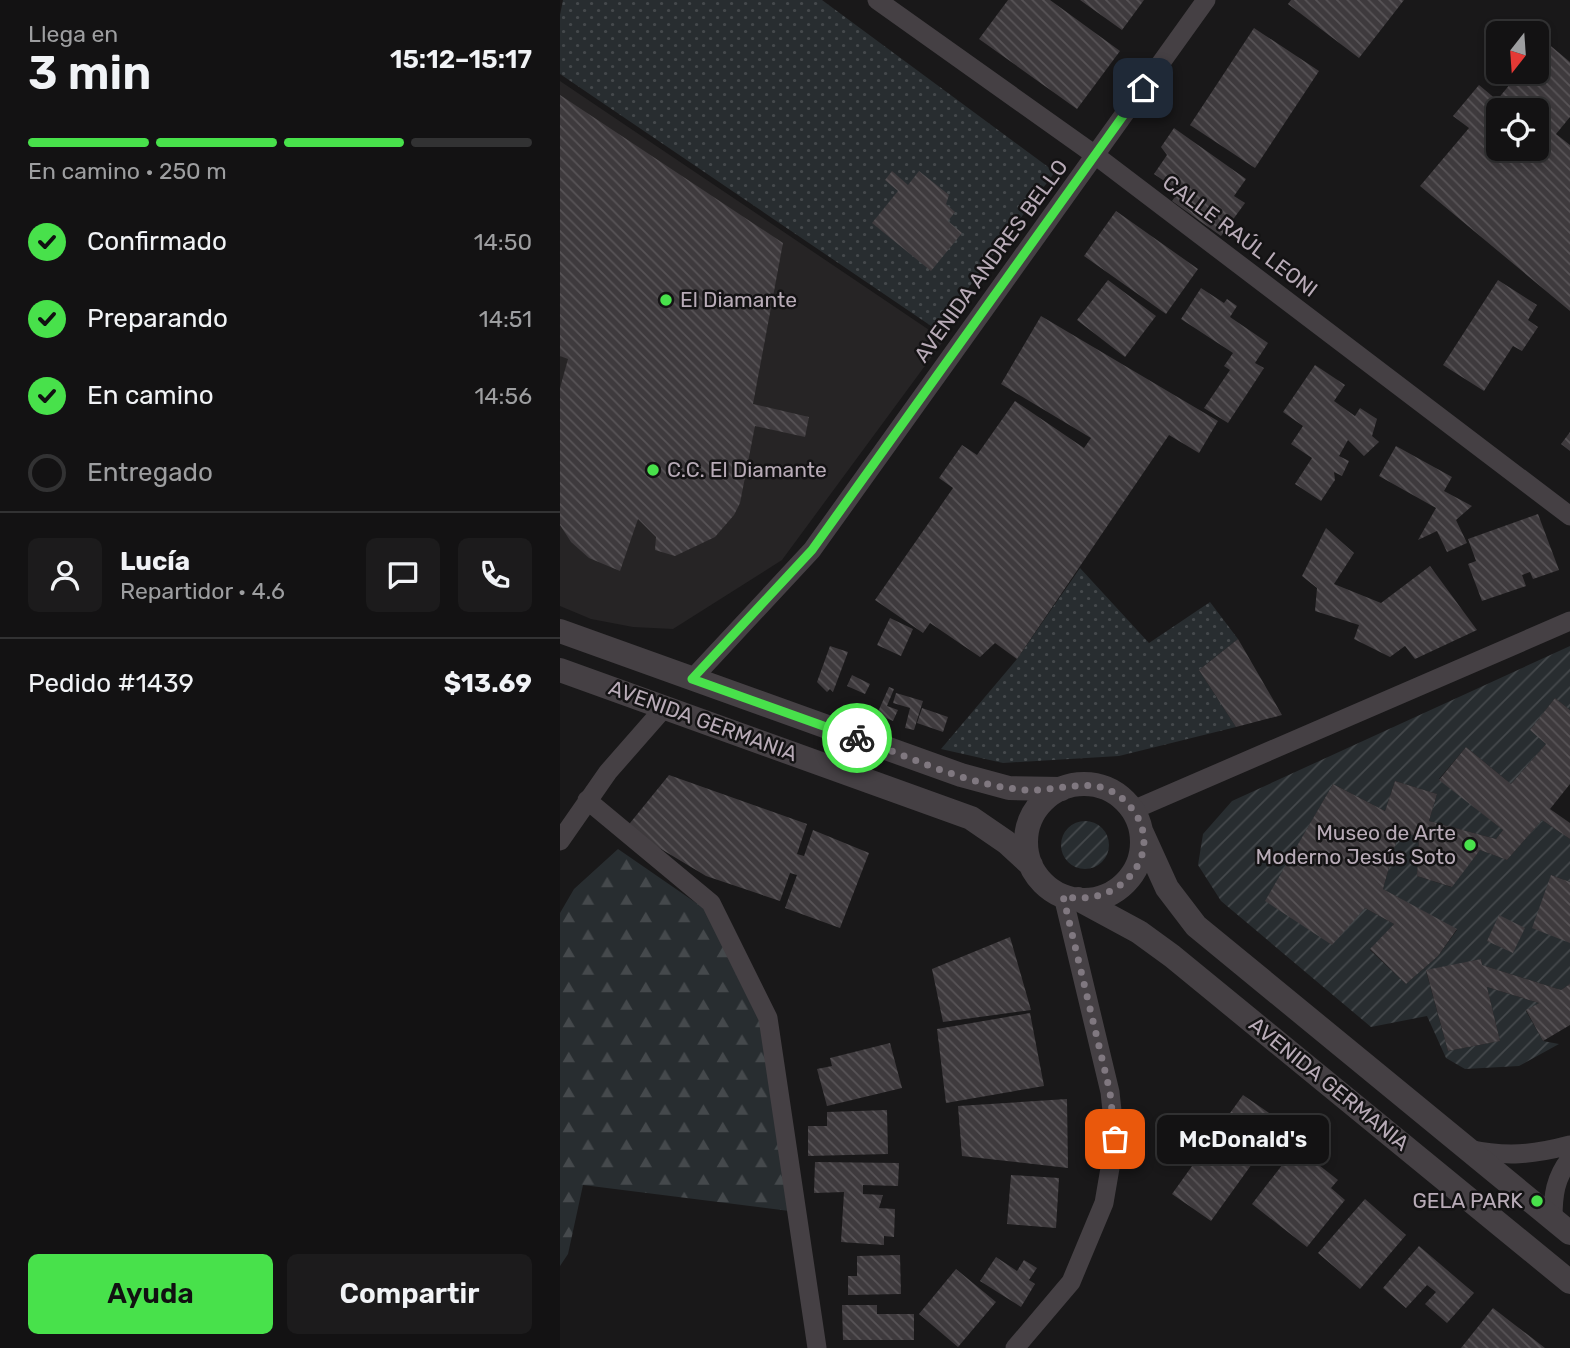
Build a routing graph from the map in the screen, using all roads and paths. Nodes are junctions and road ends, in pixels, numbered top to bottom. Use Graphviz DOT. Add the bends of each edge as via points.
graph roads {
  1 [pos="877,0"];
  2 [pos="1206,0"];
  3 [pos="1095,155"];
  4 [pos="1570,516"];
  5 [pos="1570,621"];
  6 [pos="560,631"];
  7 [pos="560,670"];
  8 [pos="692,679"];
  9 [pos="664,707"];
  10 [pos="1061,789"];
  11 [pos="587,800"];
  12 [pos="1133,810"];
  13 [pos="1142,833"];
  14 [pos="560,841"];
  15 [pos="1031,865"];
  16 [pos="1071,897"];
  17 [pos="1570,1145"];
  18 [pos="1467,1148"];
  19 [pos="1570,1159"];
  20 [pos="1561,1226"];
  21 [pos="1570,1282"];
  22 [pos="817,1348"];
  23 [pos="1015,1348"];
  1 -- 3 [label="street, CALLE RAÚL LEONI"];
  2 -- 3 [label="street, AVENIDA ANDRES BELLO"];
  3 -- 4 [label="street, CALLE RAÚL LEONI"];
  3 -- 8 [label="street, AVENIDA ANDRES BELLO" via="812,550"];
  5 -- 12 [label="street"];
  6 -- 8 [label="street, AVENIDA GERMANIA"];
  7 -- 9 [label="street, AVENIDA GERMANIA"];
  8 -- 10 [label="street, AVENIDA GERMANIA" via="986,783 1025,790"];
  9 -- 11 [label="street"];
  9 -- 15 [label="street, AVENIDA GERMANIA" via="971,818"];
  10 -- 12 [label="street" via="1090,784 1105,788"];
  10 -- 15 [label="street" via="1037,807 1030,821 1026,836"];
  11 -- 14 [label="street"];
  11 -- 22 [label="street" via="710,904 768,1018"];
  12 -- 13 [label="street"];
  13 -- 16 [label="street" via="1139,863 1126,882 1108,895"];
  13 -- 18 [label="street, AVENIDA GERMANIA" via="1172,897 1196,926"];
  15 -- 16 [label="street" via="1044,883"];
  16 -- 21 [label="street, AVENIDA GERMANIA" via="1139,932 1171,956"];
  16 -- 23 [label="street" via="1115,1139 1104,1203 1071,1282"];
  17 -- 18 [label="street" via="1535,1155 1500,1156"];
  18 -- 20 [label="street, AVENIDA GERMANIA"];
  19 -- 20 [label="street" via="1553,1193"];
}
